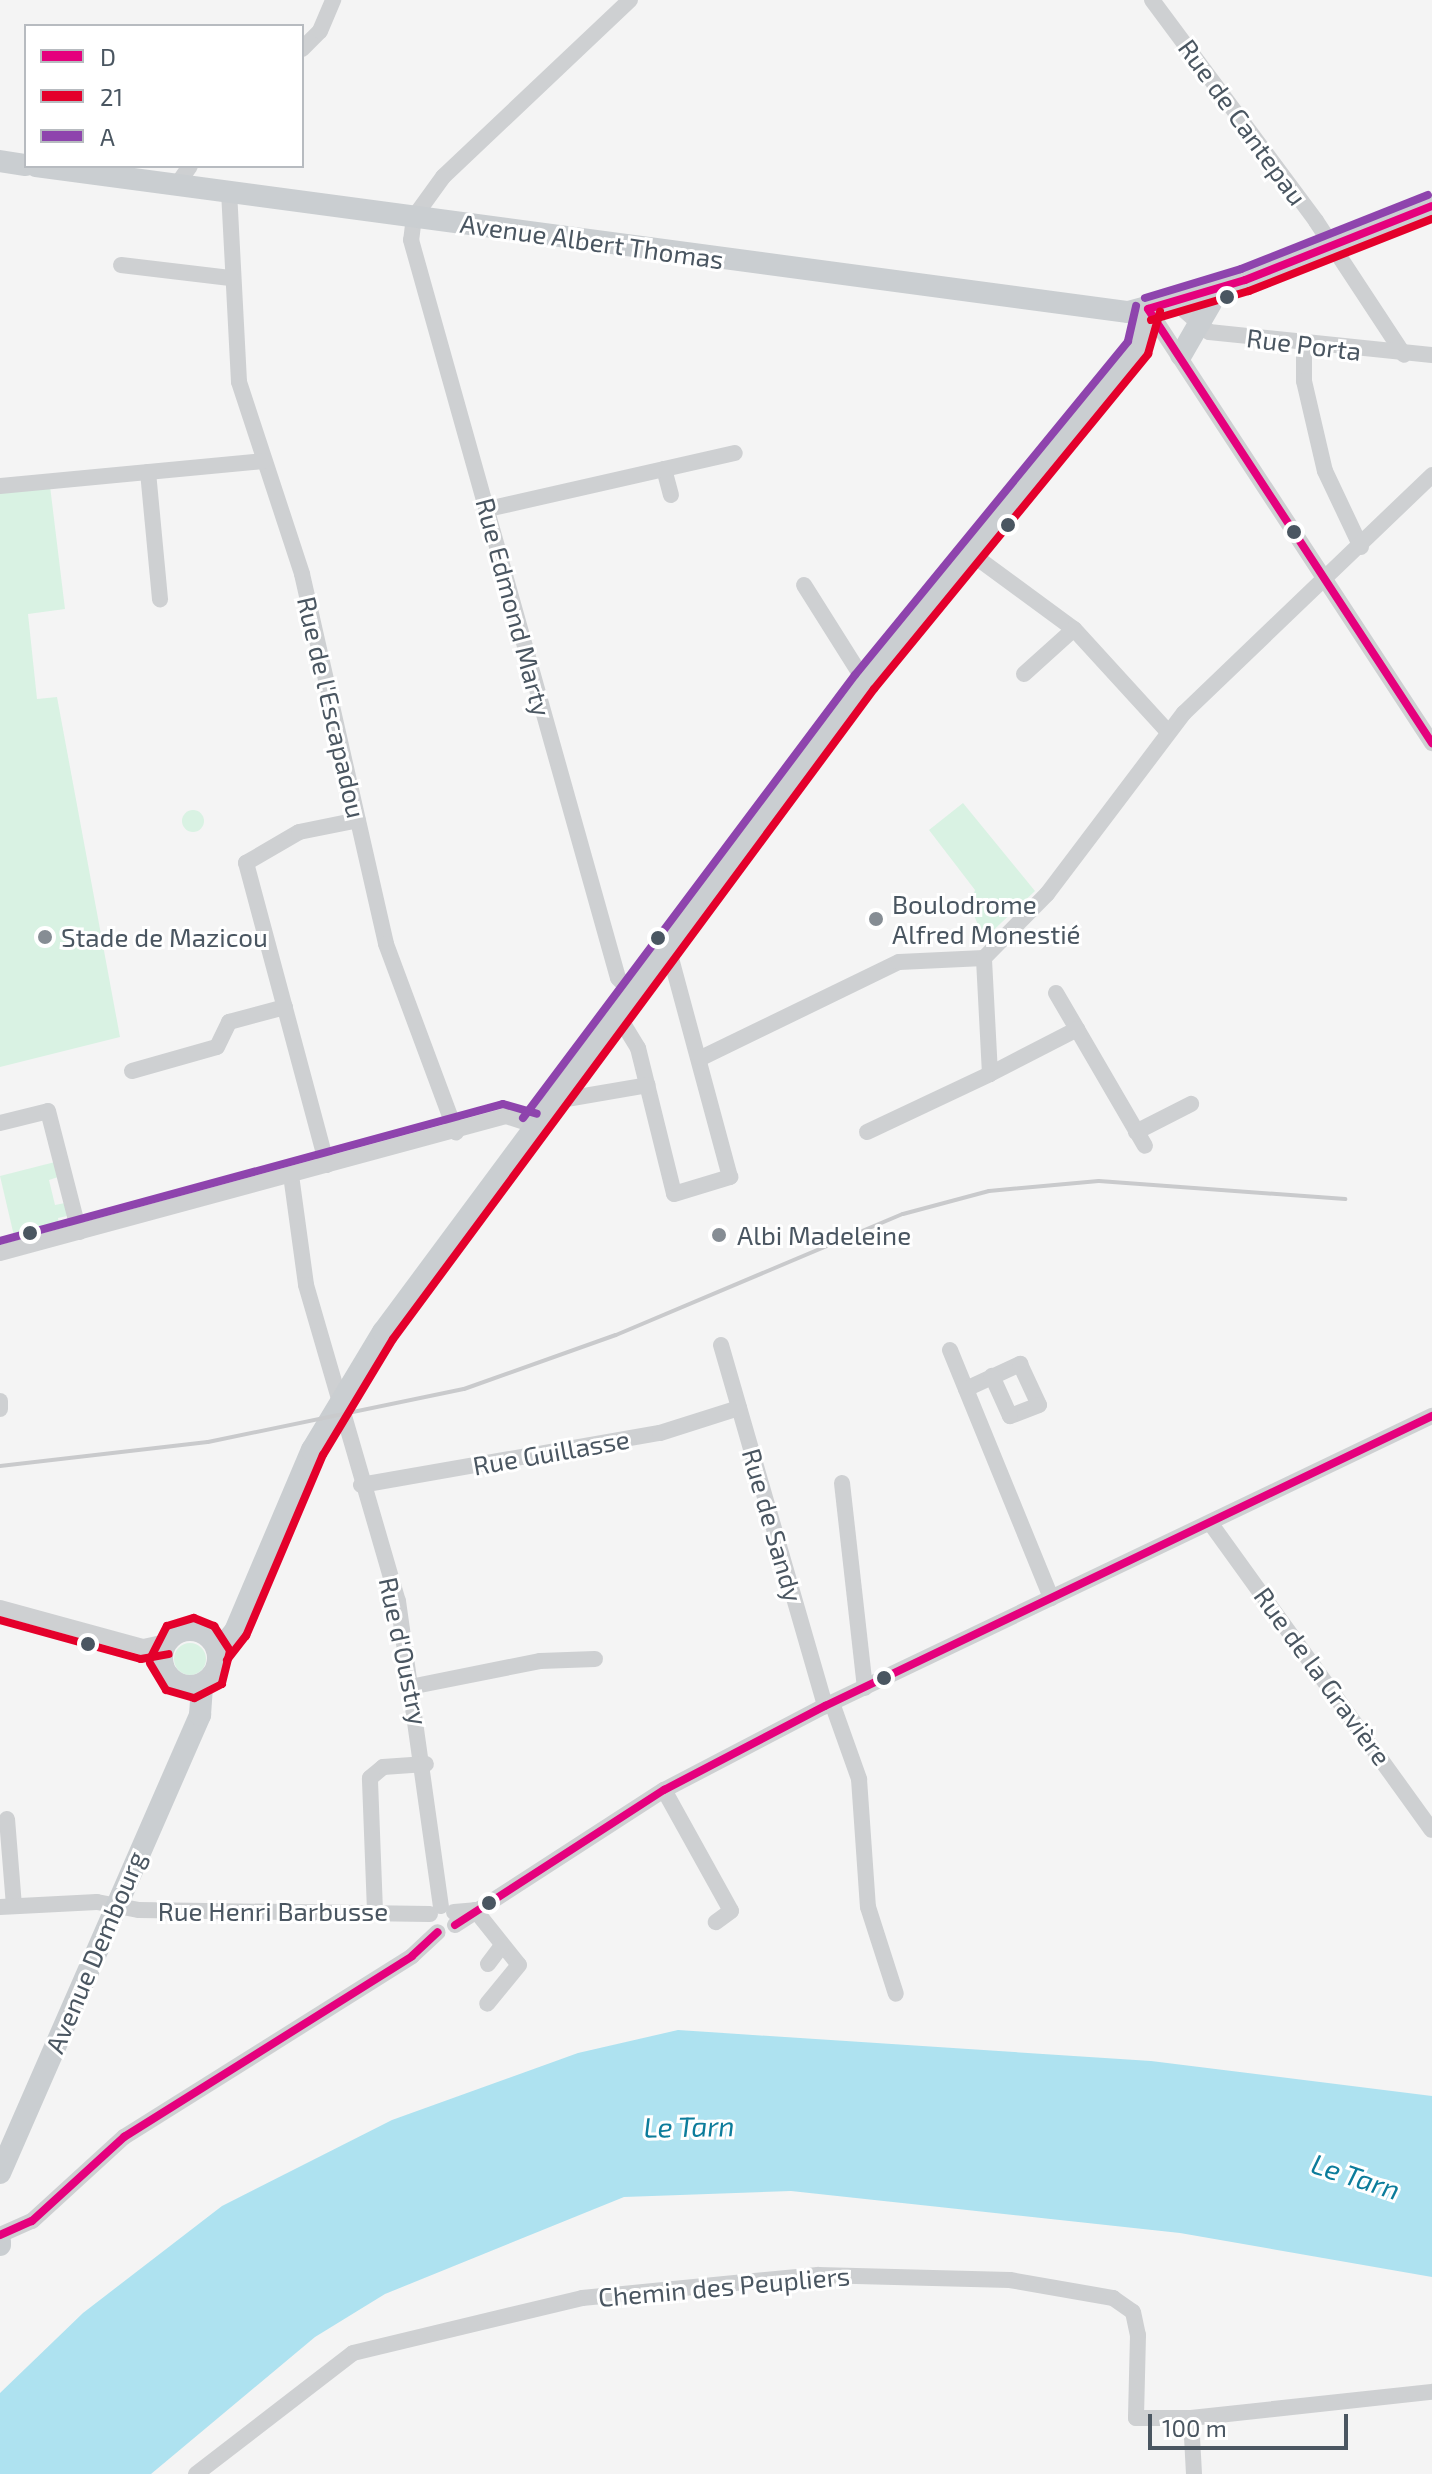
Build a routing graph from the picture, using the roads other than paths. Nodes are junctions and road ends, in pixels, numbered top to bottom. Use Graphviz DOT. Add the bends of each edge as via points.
graph roads {
  1 [pos="333,0"];
  2 [pos="630,0"];
  3 [pos="1152,0"];
  4 [pos="304,47"];
  5 [pos="0,161"];
  6 [pos="24,165"];
  7 [pos="50,168"];
  8 [pos="189,168"];
  9 [pos="176,186"];
  10 [pos="229,191"];
  11 [pos="1432,206"];
  12 [pos="414,217"];
  13 [pos="1432,221"];
  14 [pos="1336,251"];
  15 [pos="121,265"];
  16 [pos="230,278"];
  17 [pos="1148,309"];
  18 [pos="1190,319"];
  19 [pos="1304,344"];
  20 [pos="1181,355"];
  21 [pos="1404,355"];
  22 [pos="1432,355"];
  23 [pos="735,453"];
  24 [pos="263,461"];
  25 [pos="664,469"];
  26 [pos="148,472"];
  27 [pos="1432,475"];
  28 [pos="0,486"];
  29 [pos="671,495"];
  30 [pos="488,509"];
  31 [pos="1361,547"];
  32 [pos="969,552"];
  33 [pos="1327,581"];
  34 [pos="804,585"];
  35 [pos="160,599"];
  36 [pos="1074,629"];
  37 [pos="1024,674"];
  38 [pos="865,682"];
  39 [pos="1167,731"];
  40 [pos="1431,741"];
  41 [pos="358,820"];
  42 [pos="667,943"];
  43 [pos="984,958"];
  44 [pos="631,991"];
  45 [pos="1056,993"];
  46 [pos="285,1007"];
  47 [pos="616,1012"];
  48 [pos="1077,1029"];
  49 [pos="701,1058"];
  50 [pos="132,1071"];
  51 [pos="990,1074"];
  52 [pos="648,1085"];
  53 [pos="549,1102"];
  54 [pos="1191,1104"];
  55 [pos="0,1123"];
  56 [pos="533,1125"];
  57 [pos="456,1132"];
  58 [pos="867,1132"];
  59 [pos="327,1165"];
  60 [pos="291,1175"];
  61 [pos="79,1232"];
  62 [pos="0,1253"];
  63 [pos="721,1345"];
  64 [pos="950,1350"];
  65 [pos="992,1376"];
  66 [pos="966,1389"];
  67 [pos="0,1401"];
  68 [pos="339,1403"];
  69 [pos="739,1408"];
  70 [pos="0,1409"];
  71 [pos="1432,1416"];
  72 [pos="842,1483"];
  73 [pos="361,1485"];
  74 [pos="1211,1524"];
  75 [pos="1051,1598"];
  76 [pos="0,1608"];
  77 [pos="212,1644"];
  78 [pos="165,1651"];
  79 [pos="595,1659"];
  80 [pos="192,1685"];
  81 [pos="415,1686"];
  82 [pos="865,1688"];
  83 [pos="829,1704"];
  84 [pos="426,1764"];
  85 [pos="664,1790"];
  86 [pos="7,1819"];
  87 [pos="1432,1830"];
  88 [pos="116,1903"];
  89 [pos="7,1906"];
  90 [pos="475,1910"];
  91 [pos="375,1911"];
  92 [pos="442,1919"];
  93 [pos="716,1922"];
  94 [pos="501,1947"];
  95 [pos="488,1964"];
  96 [pos="896,1994"];
  97 [pos="487,2004"];
  98 [pos="0,2173"];
  99 [pos="0,2235"];
  100 [pos="1432,2392"];
  101 [pos="1191,2418"];
  102 [pos="196,2474"];
  103 [pos="1194,2474"];
  1 -- 4 [label="street" via="320,31"];
  2 -- 12 [label="street" via="443,177"];
  3 -- 14 [label="street, Rue de Cantepau"];
  5 -- 6 [label="main road"];
  7 -- 9 [label="main road, Avenue Albert Thomas"];
  8 -- 9 [label="street"];
  9 -- 10 [label="main road, Avenue Albert Thomas"];
  10 -- 12 [label="main road, Avenue Albert Thomas"];
  10 -- 16 [label="street, Rue de l'Escapadou"];
  11 -- 14 [label="main road"];
  12 -- 17 [label="main road, Avenue Albert Thomas" via="1112,311"];
  12 -- 30 [label="street, Rue Edmond Marty" via="411,240"];
  13 -- 14 [label="main road"];
  14 -- 17 [label="main road"];
  14 -- 18 [label="main road" via="1211,303"];
  14 -- 21 [label="street, Rue de Cantepau"];
  15 -- 16 [label="street"];
  16 -- 24 [label="street, Rue de l'Escapadou" via="239,382"];
  17 -- 18 [label="main road"];
  17 -- 20 [label="street"];
  17 -- 32 [label="main road" via="1139,346"];
  18 -- 19 [label="street, Rue Porta"];
  18 -- 20 [label="main road"];
  19 -- 21 [label="street, Rue Porta"];
  19 -- 31 [label="street" via="1306,392 1325,471"];
  20 -- 33 [label="street"];
  21 -- 22 [label="street, Rue Porta"];
  23 -- 25 [label="street"];
  24 -- 26 [label="street"];
  24 -- 41 [label="street, Rue de l'Escapadou" via="302,574"];
  25 -- 29 [label="street"];
  25 -- 30 [label="street"];
  26 -- 28 [label="street"];
  26 -- 35 [label="street"];
  27 -- 31 [label="street"];
  30 -- 44 [label="street, Rue Edmond Marty" via="618,978"];
  31 -- 33 [label="street"];
  32 -- 36 [label="street"];
  32 -- 38 [label="main road"];
  33 -- 39 [label="street"];
  33 -- 40 [label="street"];
  34 -- 38 [label="street"];
  36 -- 37 [label="street"];
  36 -- 39 [label="street"];
  38 -- 42 [label="main road"];
  39 -- 43 [label="street" via="1096,833"];
  41 -- 46 [label="street" via="299,832 246,863"];
  41 -- 57 [label="street, Rue de l'Escapadou" via="386,944"];
  42 -- 44 [label="main road"];
  42 -- 49 [label="street"];
  43 -- 49 [label="street" via="899,962"];
  43 -- 51 [label="street"];
  44 -- 47 [label="main road"];
  45 -- 48 [label="street"];
  46 -- 50 [label="street" via="229,1022 217,1047"];
  46 -- 59 [label="street"];
  47 -- 52 [label="street" via="628,1020"];
  47 -- 53 [label="main road"];
  48 -- 51 [label="street"];
  48 -- 54 [label="street" via="1141,1139"];
  49 -- 52 [label="street" via="730,1177 674,1194"];
  51 -- 58 [label="street"];
  52 -- 53 [label="street"];
  53 -- 56 [label="main road"];
  55 -- 61 [label="street" via="48,1111"];
  56 -- 57 [label="street" via="506,1116"];
  56 -- 68 [label="main road"];
  57 -- 59 [label="street"];
  59 -- 60 [label="street"];
  60 -- 61 [label="street"];
  60 -- 68 [label="street, Rue d'Oustry" via="306,1285"];
  61 -- 62 [label="street"];
  63 -- 69 [label="street, Rue de Sandy"];
  64 -- 66 [label="street"];
  65 -- 66 [label="street"];
  66 -- 75 [label="street"];
  67 -- 70 [label="street"];
  68 -- 73 [label="street, Rue d'Oustry"];
  68 -- 77 [label="main road" via="239,1616"];
  69 -- 73 [label="street, Rue Guillasse" via="660,1433"];
  69 -- 83 [label="street, Rue de Sandy"];
  71 -- 74 [label="street"];
  72 -- 82 [label="street"];
  73 -- 81 [label="street, Rue d'Oustry" via="398,1601"];
  74 -- 75 [label="street"];
  74 -- 87 [label="street, Rue de la Gravière"];
  75 -- 82 [label="street"];
  76 -- 78 [label="street"];
  77 -- 78 [label="main road" via="185,1631"];
  77 -- 80 [label="main road"];
  78 -- 80 [label="main road"];
  79 -- 81 [label="street" via="540,1661"];
  80 -- 88 [label="main road, Avenue Dembourg" via="190,1731"];
  81 -- 84 [label="street, Rue d'Oustry"];
  82 -- 83 [label="street"];
  83 -- 85 [label="street"];
  83 -- 96 [label="street, Rue de Sandy" via="859,1779 868,1907"];
  84 -- 91 [label="street" via="383,1767 370,1778"];
  84 -- 92 [label="street, Rue d'Oustry"];
  85 -- 90 [label="street"];
  85 -- 93 [label="street" via="731,1911"];
  86 -- 89 [label="street"];
  88 -- 89 [label="street, Rue Henri Barbusse"];
  88 -- 91 [label="street, Rue Henri Barbusse" via="139,1910"];
  88 -- 98 [label="main road, Avenue Dembourg"];
  90 -- 92 [label="street, Rue Henri Barbusse"];
  90 -- 94 [label="street"];
  91 -- 92 [label="street, Rue Henri Barbusse"];
  92 -- 99 [label="street" via="400,1959 124,2137 32,2221"];
  94 -- 95 [label="street"];
  94 -- 97 [label="street" via="519,1965 516,1976"];
  100 -- 101 [label="street, Chemin des Peupliers"];
  101 -- 102 [label="street, Chemin des Peupliers" via="1136,2418 1138,2335 1133,2312 1113,2298 1010,2280 818,2275 582,2298 353,2353"];
  101 -- 103 [label="street"];
}
